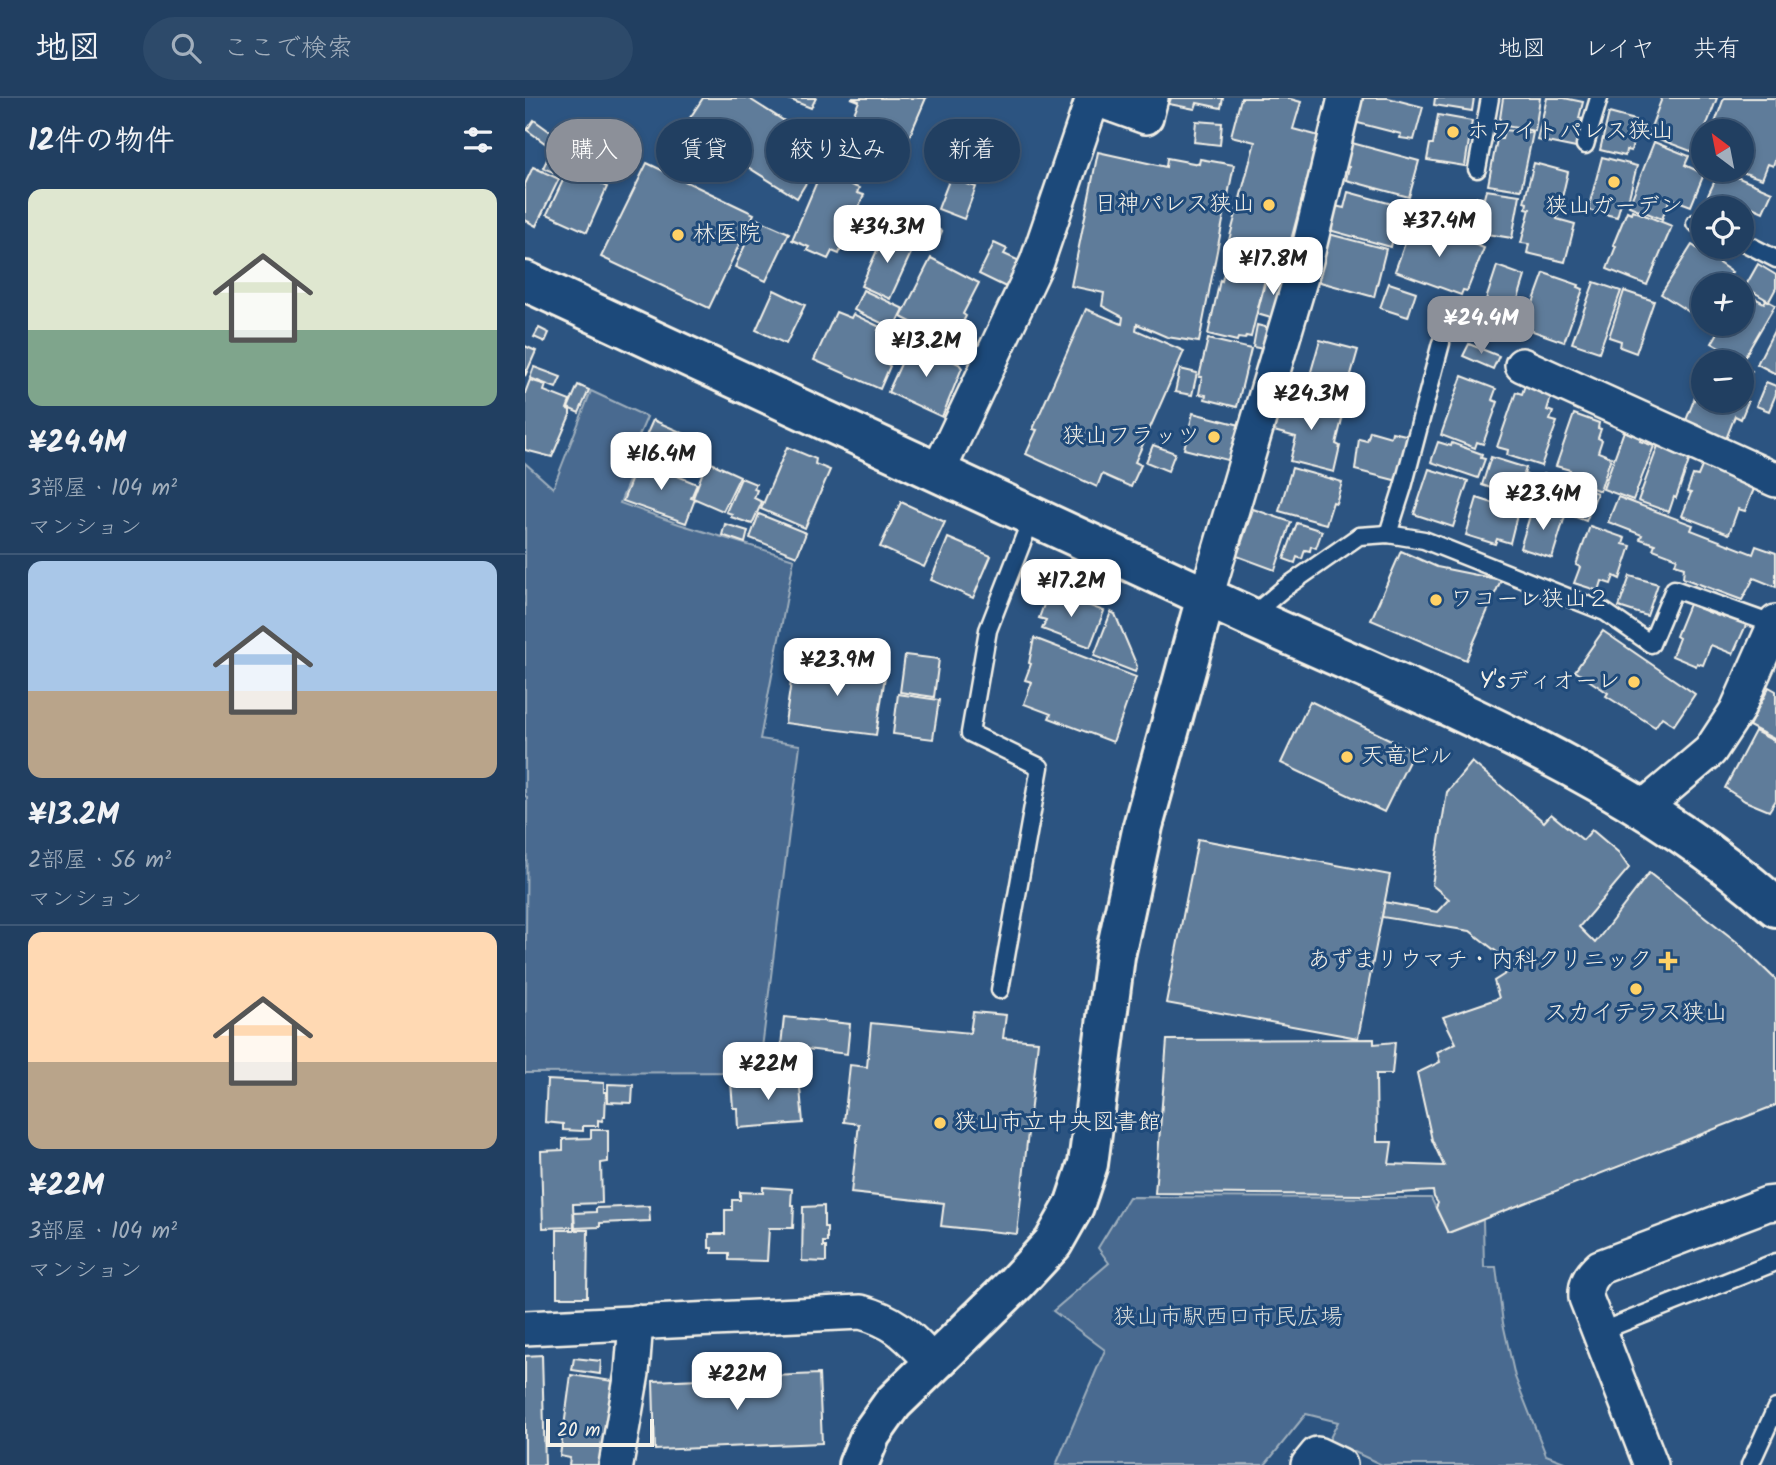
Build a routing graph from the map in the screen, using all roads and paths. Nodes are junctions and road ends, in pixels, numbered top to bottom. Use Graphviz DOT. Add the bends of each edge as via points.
graph roads {
  1 [pos="1151,98"];
  2 [pos="1345,98"];
  3 [pos="1490,98"];
  4 [pos="1599,98"];
  5 [pos="1585,145"];
  6 [pos="1477,169"];
  7 [pos="1754,248"];
  8 [pos="1776,259"];
  9 [pos="525,281"];
  10 [pos="1441,343"];
  11 [pos="1522,365"];
  12 [pos="937,474"];
  13 [pos="1776,480"];
  14 [pos="1032,517"];
  15 [pos="1388,534"];
  16 [pos="1206,597"];
  17 [pos="1250,617"];
  18 [pos="1776,623"];
  19 [pos="1644,807"];
  20 [pos="1776,907"];
  21 [pos="1000,990"];
  22 [pos="1776,1203"];
  23 [pos="1776,1262"];
  24 [pos="636,1322"];
  25 [pos="525,1328"];
  26 [pos="1599,1332"];
  27 [pos="934,1363"];
  28 [pos="1776,1408"];
  29 [pos="616,1465"];
  30 [pos="858,1465"];
  31 [pos="1308,1465"];
  32 [pos="1340,1465"];
  33 [pos="1651,1465"];
  34 [pos="1750,1465"];
  1 -- 12 [label="street" via="1146,117 1093,98 1037,262"];
  2 -- 16 [label="street" via="1306,260"];
  3 -- 6 [label="lane"];
  4 -- 5 [label="lane"];
  7 -- 8 [label="lane"];
  9 -- 12 [label="street"];
  10 -- 15 [label="lane"];
  11 -- 13 [label="street"];
  12 -- 14 [label="street"];
  14 -- 16 [label="street"];
  14 -- 21 [label="lane" via="988,630 970,733 1039,767"];
  15 -- 17 [label="lane" via="1359,536"];
  15 -- 18 [label="lane" via="1424,540 1605,612 1651,644 1674,589"];
  16 -- 17 [label="street"];
  16 -- 27 [label="street" via="1126,904 1088,1164 1075,1206 1052,1243"];
  17 -- 19 [label="street" via="1516,738"];
  18 -- 19 [label="street" via="1737,710 1710,751"];
  19 -- 20 [label="street"];
  22 -- 26 [label="street" via="1600,1267 1585,1288"];
  23 -- 26 [label="lane"];
  24 -- 25 [label="street"];
  24 -- 27 [label="street" via="861,1312 883,1317"];
  24 -- 29 [label="street"];
  26 -- 33 [label="street"];
  27 -- 30 [label="street" via="893,1403 871,1434"];
  28 -- 34 [label="lane"];
  31 -- 32 [label="street" via="1317,1454"];
}
